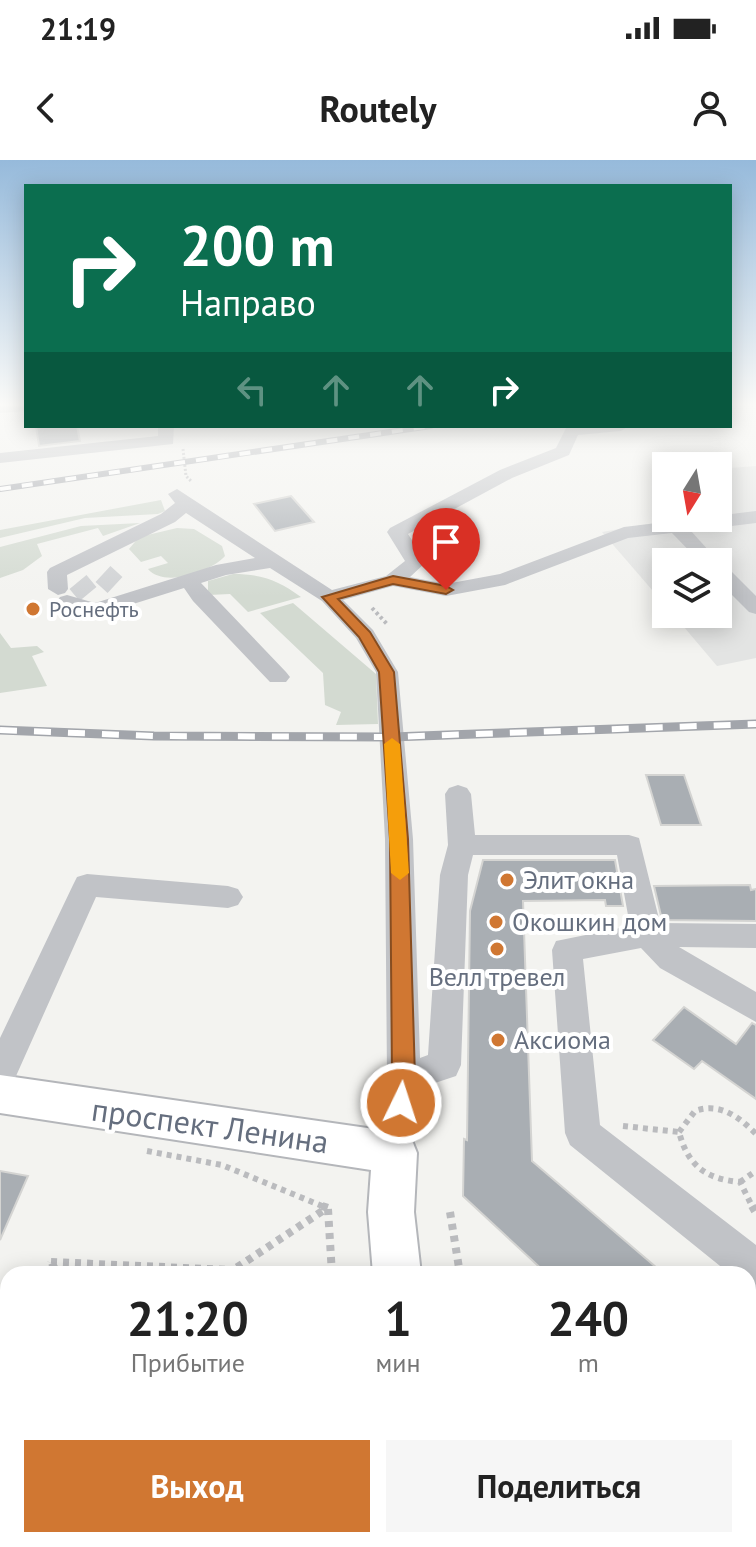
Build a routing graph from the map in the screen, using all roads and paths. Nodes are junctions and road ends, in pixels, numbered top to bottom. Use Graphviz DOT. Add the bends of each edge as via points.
graph roads {
  1 [pos="183,468"];
  2 [pos="522,468"];
  3 [pos="186,495"];
  4 [pos="753,521"];
  5 [pos="732,523"];
  6 [pos="652,530"];
  7 [pos="682,532"];
  8 [pos="112,545"];
  9 [pos="697,548"];
  10 [pos="274,561"];
  11 [pos="189,580"];
  12 [pos="393,580"];
  13 [pos="732,583"];
  14 [pos="114,587"];
  15 [pos="339,594"];
  16 [pos="756,608"];
  17 [pos="388,627"];
  18 [pos="278,677"];
  19 [pos="458,794"];
  20 [pos="462,845"];
  21 [pos="228,897"];
  22 [pos="647,935"];
  23 [pos="756,936"];
  24 [pos="756,1008"];
  25 [pos="0,1074"];
  26 [pos="404,1078"];
  27 [pos="0,1094"];
  28 [pos="582,1122"];
  29 [pos="679,1132"];
  30 [pos="756,1134"];
  31 [pos="132,1148"];
  32 [pos="395,1153"];
  33 [pos="756,1172"];
  34 [pos="740,1182"];
  35 [pos="328,1208"];
  36 [pos="450,1212"];
  37 [pos="756,1213"];
  38 [pos="51,1262"];
  39 [pos="49,1266"];
  40 [pos="53,1266"];
  41 [pos="122,1266"];
  42 [pos="237,1266"];
  43 [pos="332,1266"];
  44 [pos="396,1266"];
  45 [pos="459,1266"];
  46 [pos="751,1266"];
  1 -- 3 [label="path"];
  2 -- 12 [label="street" via="397,532 416,562"];
  3 -- 8 [label="street" via="168,518"];
  3 -- 10 [label="street"];
  4 -- 5 [label="street"];
  6 -- 12 [label="street" via="624,533 505,579 446,590"];
  7 -- 9 [label="street"];
  8 -- 14 [label="street" via="103,565"];
  8 -- 14 [label="street" via="91,555 72,592"];
  10 -- 11 [label="street"];
  10 -- 15 [label="street"];
  11 -- 14 [label="street" via="144,595"];
  11 -- 18 [label="street"];
  12 -- 15 [label="street"];
  13 -- 16 [label="street"];
  15 -- 17 [label="path" via="382,616"];
  15 -- 26 [label="street" via="387,672 399,839"];
  19 -- 20 [label="street"];
  20 -- 22 [label="street" via="629,845"];
  20 -- 26 [label="street" via="454,875 444,1065"];
  21 -- 25 [label="street" via="87,885"];
  22 -- 23 [label="street"];
  22 -- 24 [label="street" via="671,959"];
  22 -- 28 [label="street" via="567,950"];
  26 -- 32 [label="street"];
  27 -- 32 [label="main road, проспект Ленина"];
  28 -- 29 [label="path"];
  28 -- 46 [label="street" via="583,1133"];
  29 -- 30 [label="path" via="686,1116 701,1107 722,1108 742,1118"];
  29 -- 34 [label="path" via="683,1152 697,1170 718,1181"];
  31 -- 35 [label="path" via="222,1165"];
  32 -- 44 [label="main road" via="391,1212"];
  33 -- 34 [label="path"];
  34 -- 37 [label="path"];
  35 -- 42 [label="path"];
  35 -- 43 [label="path"];
  36 -- 45 [label="path"];
  38 -- 39 [label="path"];
  38 -- 40 [label="path"];
  38 -- 41 [label="path"];
}
